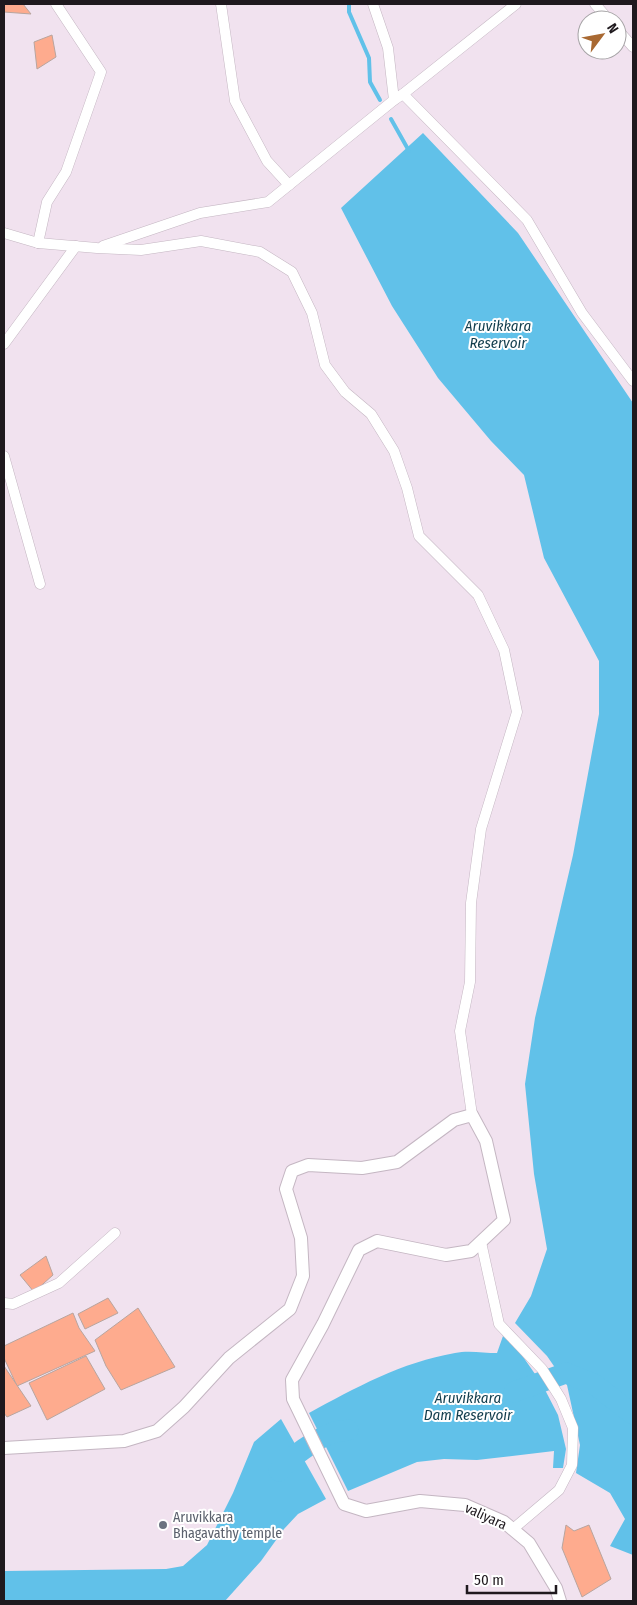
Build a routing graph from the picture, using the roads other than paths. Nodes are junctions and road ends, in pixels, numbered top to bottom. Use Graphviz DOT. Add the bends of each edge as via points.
graph roads {
  1 [pos="56,4"];
  2 [pos="221,4"];
  3 [pos="373,4"];
  4 [pos="516,4"];
  5 [pos="398,97"];
  6 [pos="289,185"];
  7 [pos="4,233"];
  8 [pos="38,243"];
  9 [pos="76,246"];
  10 [pos="98,248"];
  11 [pos="4,344"];
  12 [pos="633,381"];
  13 [pos="4,456"];
  14 [pos="40,584"];
  15 [pos="472,1115"];
  16 [pos="115,1233"];
  17 [pos="481,1242"];
  18 [pos="4,1303"];
  19 [pos="4,1448"];
  20 [pos="513,1529"];
  21 [pos="560,1601"];
  1 -- 8 [label="street" via="100,72 66,172 47,202"];
  2 -- 6 [label="street" via="235,101 267,161"];
  3 -- 5 [label="street" via="388,48"];
  4 -- 5 [label="street"];
  5 -- 6 [label="street"];
  5 -- 12 [label="street" via="528,220 582,313"];
  6 -- 10 [label="street" via="268,202 200,213"];
  7 -- 8 [label="street"];
  8 -- 9 [label="street"];
  9 -- 10 [label="street"];
  9 -- 11 [label="street"];
  10 -- 15 [label="street" via="141,250 201,241 260,252 292,272 312,313 325,366 345,392 371,414 394,451 419,536 478,595 504,650 517,712 481,829 471,903 470,982 460,1031"];
  13 -- 14 [label="street"];
  15 -- 17 [label="street" via="486,1141 504,1220"];
  15 -- 19 [label="street" via="454,1120 397,1162 362,1168 308,1165 292,1172 286,1189 301,1238 302,1276 290,1309 229,1358 157,1431 124,1441"];
  16 -- 18 [label="street" via="60,1283 13,1304"];
  17 -- 20 [label="street" via="499,1324 542,1369 562,1399 573,1428 572,1465 559,1490"];
  17 -- 20 [label="street, valiyara" via="471,1251 446,1255 377,1241 359,1250 292,1380 293,1399 344,1504 366,1511 420,1501 465,1505"];
  20 -- 21 [label="street, valiyara" via="529,1543 556,1588"];
}
